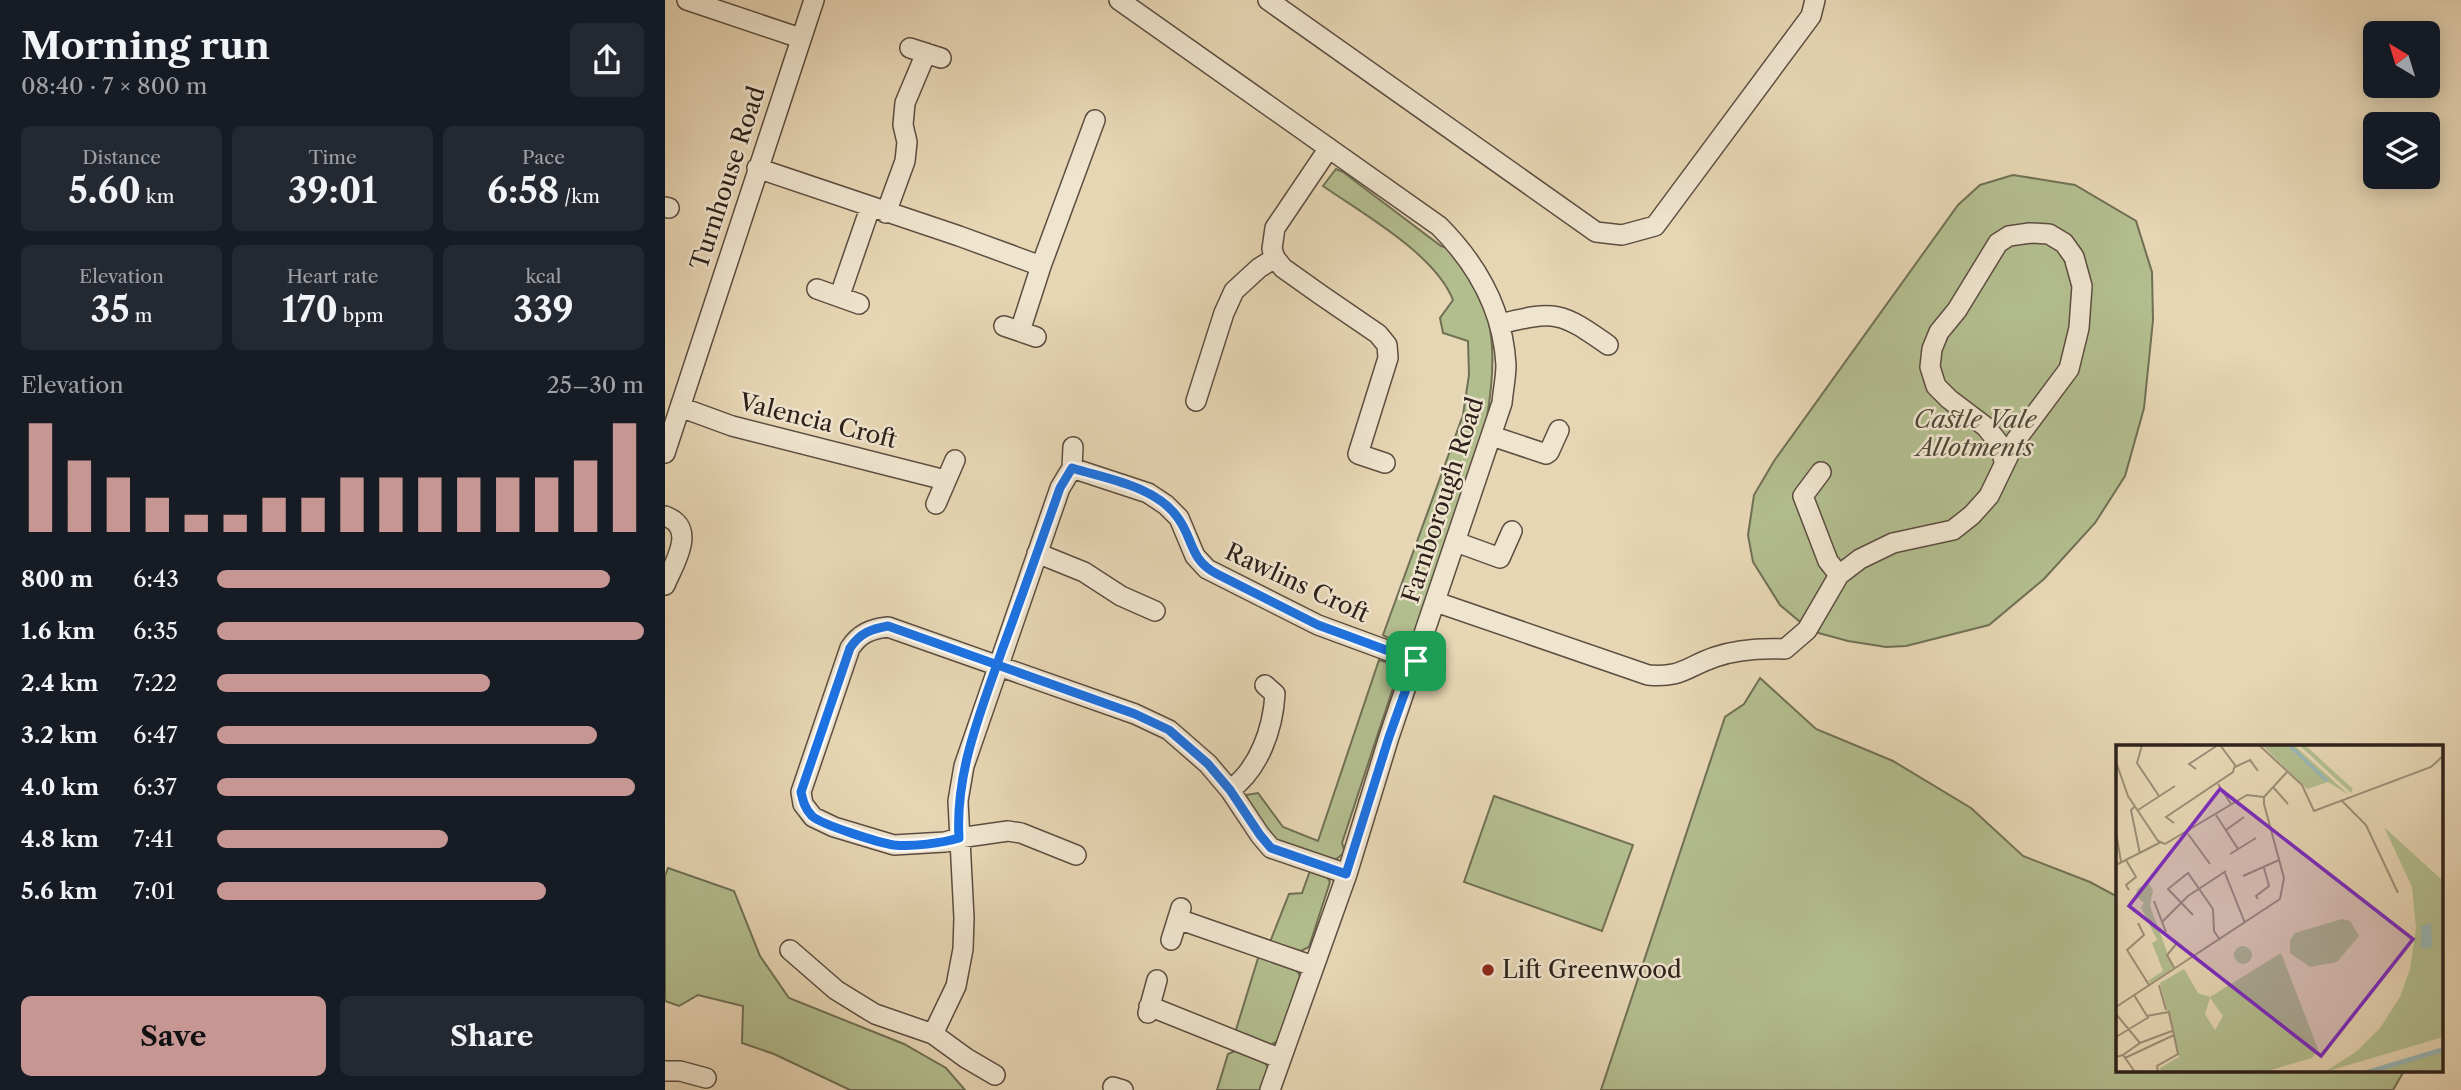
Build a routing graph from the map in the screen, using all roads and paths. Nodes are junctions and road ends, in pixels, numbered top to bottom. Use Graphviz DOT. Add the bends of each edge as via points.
graph roads {
  1 [pos="687,0"];
  2 [pos="814,0"];
  3 [pos="1119,0"];
  4 [pos="1268,0"];
  5 [pos="1815,0"];
  6 [pos="800,38"];
  7 [pos="926,53"];
  8 [pos="1096,119"];
  9 [pos="1329,148"];
  10 [pos="757,168"];
  11 [pos="878,210"];
  12 [pos="1275,258"];
  13 [pos="1041,266"];
  14 [pos="817,289"];
  15 [pos="840,295"];
  16 [pos="859,304"];
  17 [pos="1500,324"];
  18 [pos="1020,331"];
  19 [pos="1608,345"];
  20 [pos="1196,401"];
  21 [pos="680,407"];
  22 [pos="1559,430"];
  23 [pos="1492,436"];
  24 [pos="1073,447"];
  25 [pos="665,453"];
  26 [pos="955,460"];
  27 [pos="2004,462"];
  28 [pos="1385,463"];
  29 [pos="1072,468"];
  30 [pos="1821,472"];
  31 [pos="945,480"];
  32 [pos="936,504"];
  33 [pos="665,516"];
  34 [pos="1512,531"];
  35 [pos="1456,542"];
  36 [pos="1037,553"];
  37 [pos="1839,575"];
  38 [pos="665,585"];
  39 [pos="1436,602"];
  40 [pos="1155,611"];
  41 [pos="1416,661"];
  42 [pos="997,666"];
  43 [pos="1265,685"];
  44 [pos="1230,790"];
  45 [pos="959,838"];
  46 [pos="1076,855"];
  47 [pos="1346,874"];
  48 [pos="1171,940"];
  49 [pos="790,950"];
  50 [pos="1313,965"];
  51 [pos="1157,980"];
  52 [pos="933,1034"];
  53 [pos="1281,1059"];
  54 [pos="665,1073"];
  55 [pos="995,1075"];
  56 [pos="706,1078"];
  57 [pos="1270,1090"];
  1 -- 6 [label="street"];
  2 -- 6 [label="street, Turnhouse Road"];
  3 -- 9 [label="street, Farnborough Road"];
  4 -- 5 [label="street" via="1596,232 1622,235 1655,226 1811,16"];
  6 -- 10 [label="street, Turnhouse Road"];
  7 -- 11 [label="street" via="905,103 905,161"];
  8 -- 13 [label="street"];
  9 -- 12 [label="street" via="1275,228"];
  9 -- 17 [label="street, Farnborough Road" via="1439,226 1459,246 1488,292"];
  10 -- 11 [label="street"];
  10 -- 21 [label="street, Turnhouse Road"];
  11 -- 13 [label="street"];
  11 -- 15 [label="street"];
  12 -- 20 [label="street" via="1234,291"];
  12 -- 28 [label="street" via="1387,345 1388,358 1358,453"];
  13 -- 18 [label="street"];
  14 -- 15 [label="street"];
  15 -- 16 [label="street"];
  17 -- 19 [label="street" via="1556,315"];
  17 -- 23 [label="street, Farnborough Road" via="1506,367"];
  21 -- 25 [label="street, Turnhouse Road"];
  21 -- 31 [label="street, Valencia Croft" via="732,426"];
  22 -- 23 [label="street" via="1546,454"];
  23 -- 35 [label="street, Farnborough Road"];
  24 -- 29 [label="street"];
  26 -- 31 [label="street"];
  27 -- 27 [label="street" via="2069,369 2079,328 2082,286 2074,257 2064,243 2049,234 2009,236 1998,243 1932,349 1930,367 1936,386 1986,427 2001,446"];
  27 -- 37 [label="street" via="1989,496 1953,530 1893,543"];
  29 -- 36 [label="street"];
  29 -- 41 [label="street, Rawlins Croft" via="1148,492 1166,505 1179,518 1195,556 1207,569 1318,625"];
  30 -- 37 [label="street" via="1803,496 1828,561"];
  31 -- 32 [label="street"];
  33 -- 38 [label="street" via="681,527 683,537"];
  34 -- 35 [label="street" via="1500,558"];
  35 -- 39 [label="street, Farnborough Road"];
  36 -- 40 [label="street" via="1084,572"];
  36 -- 42 [label="street"];
  37 -- 39 [label="street" via="1807,629 1786,649 1757,648 1714,657 1667,677 1648,675"];
  39 -- 41 [label="street, Farnborough Road"];
  41 -- 47 [label="street, Farnborough Road"];
  42 -- 44 [label="street" via="1169,730"];
  42 -- 45 [label="street" via="964,766 958,801"];
  42 -- 45 [label="street" via="888,626 858,637 850,648 801,792 813,817 894,845"];
  43 -- 44 [label="street" via="1275,694 1274,714 1254,766"];
  44 -- 47 [label="street" via="1271,848"];
  45 -- 46 [label="street" via="1008,831"];
  45 -- 52 [label="street" via="963,949 956,986"];
  47 -- 50 [label="street, Farnborough Road"];
  48 -- 50 [label="street" via="1180,913"];
  49 -- 52 [label="street" via="836,990 875,1014"];
  50 -- 53 [label="street, Farnborough Road"];
  51 -- 53 [label="street" via="1149,1009"];
  52 -- 55 [label="street"];
  53 -- 57 [label="street, Farnborough Road"];
  54 -- 56 [label="street" via="680,1071"];
}
